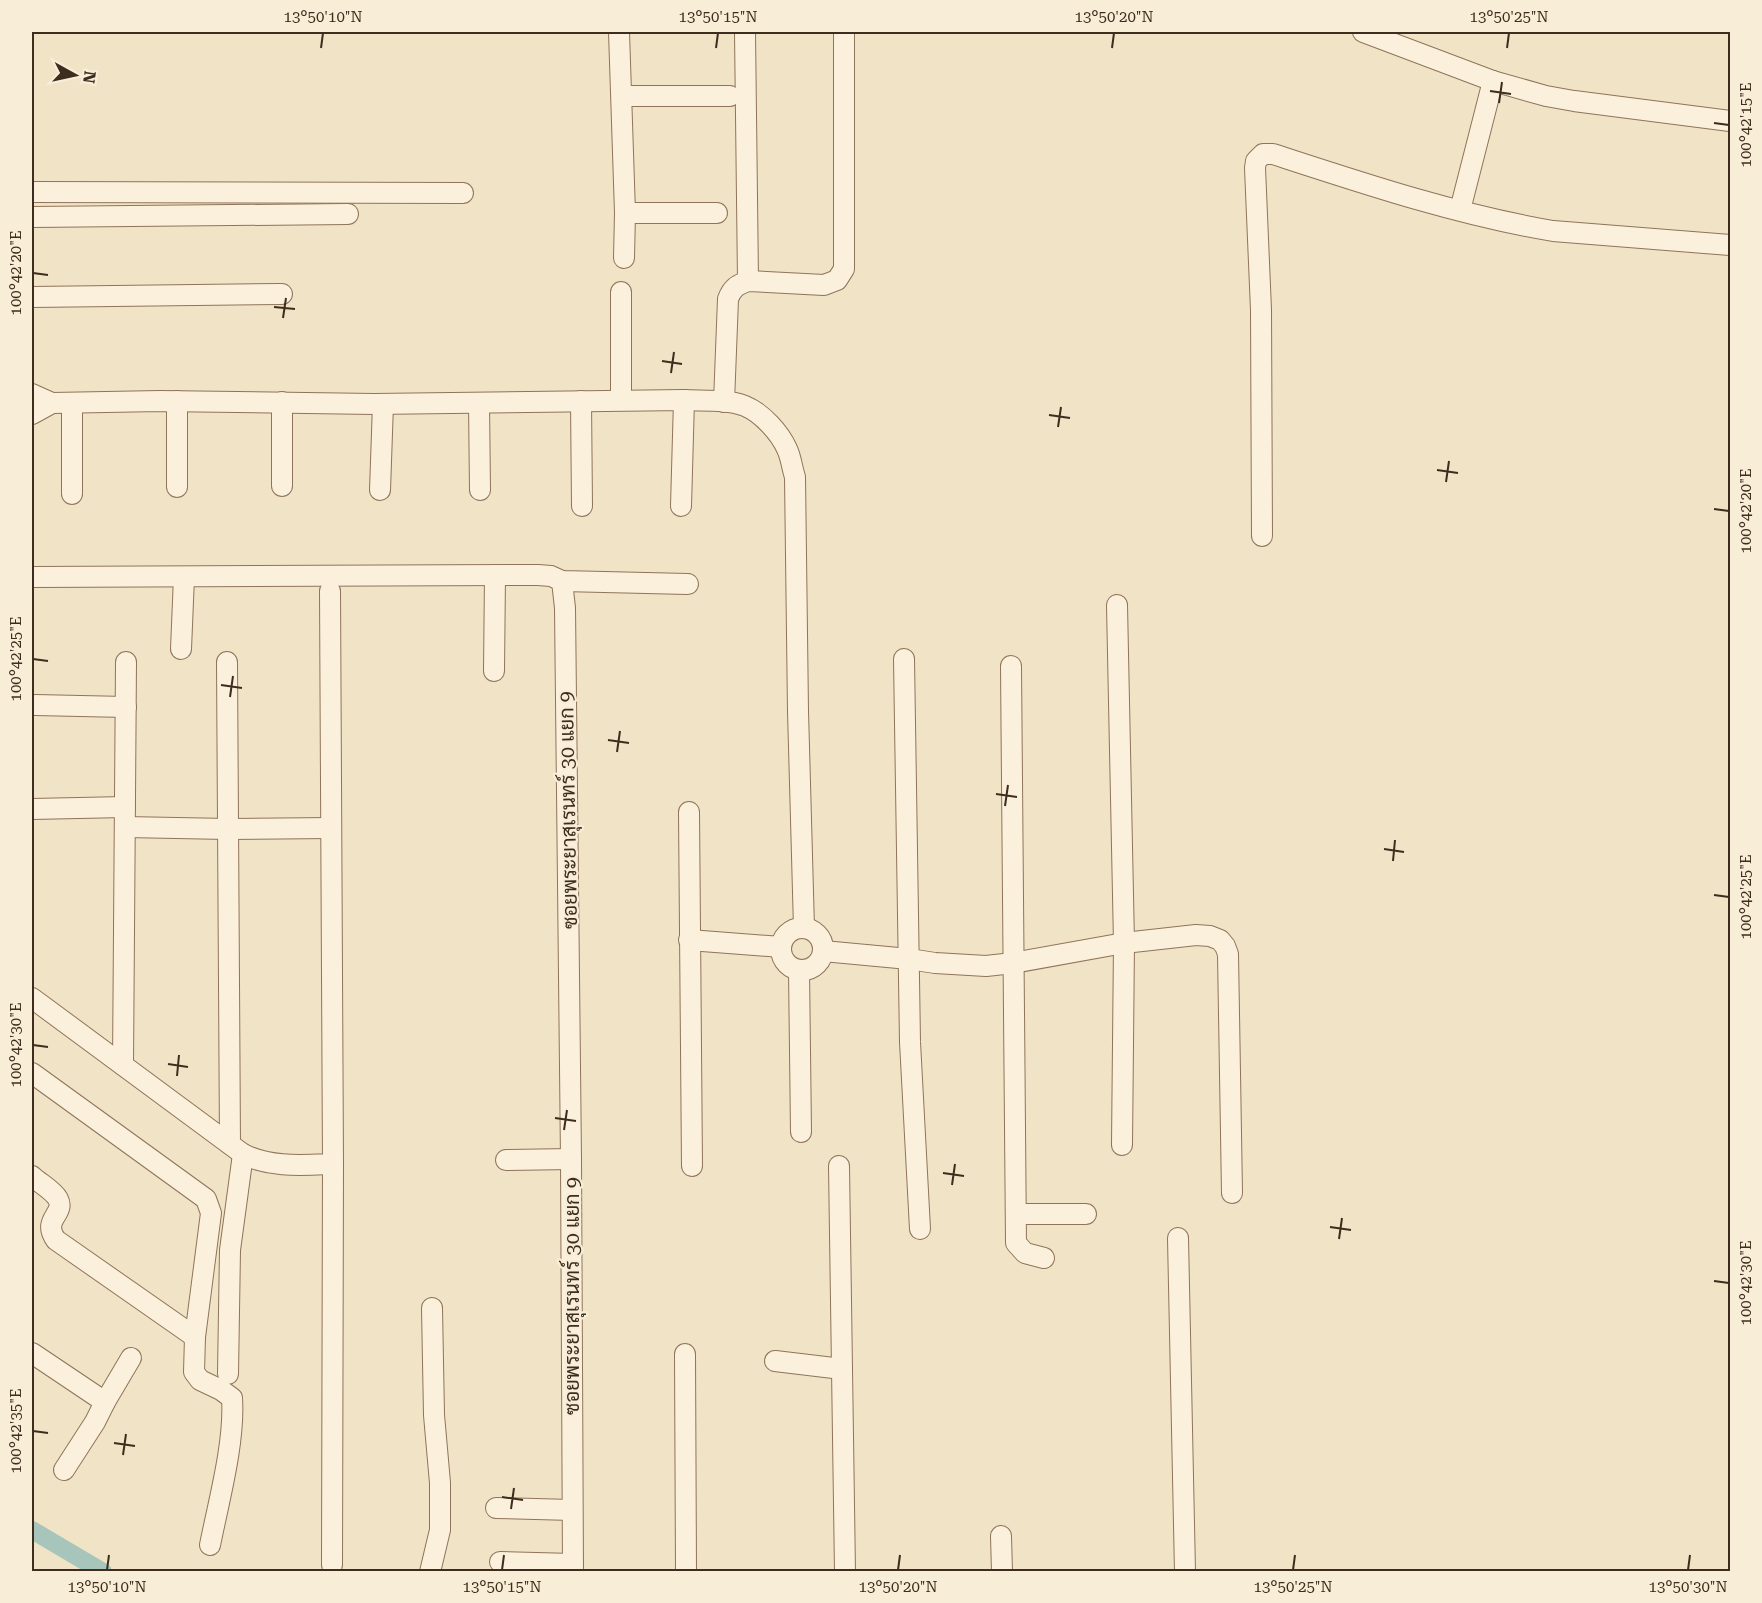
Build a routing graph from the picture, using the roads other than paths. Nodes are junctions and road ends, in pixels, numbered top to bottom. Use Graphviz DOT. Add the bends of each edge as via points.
graph roads {
  1 [pos="619,32"];
  2 [pos="745,32"];
  3 [pos="844,32"];
  4 [pos="1363,32"];
  5 [pos="1493,81"];
  6 [pos="622,96"];
  7 [pos="730,96"];
  8 [pos="1731,121"];
  9 [pos="32,192"];
  10 [pos="463,193"];
  11 [pos="1460,210"];
  12 [pos="625,213"];
  13 [pos="717,213"];
  14 [pos="348,214"];
  15 [pos="32,217"];
  16 [pos="1731,245"];
  17 [pos="624,258"];
  18 [pos="748,282"];
  19 [pos="621,292"];
  20 [pos="282,294"];
  21 [pos="32,297"];
  22 [pos="32,394"];
  23 [pos="621,400"];
  24 [pos="684,400"];
  25 [pos="177,401"];
  26 [pos="581,401"];
  27 [pos="282,402"];
  28 [pos="724,402"];
  29 [pos="52,403"];
  30 [pos="72,403"];
  31 [pos="479,403"];
  32 [pos="383,404"];
  33 [pos="32,414"];
  34 [pos="282,486"];
  35 [pos="177,487"];
  36 [pos="380,490"];
  37 [pos="480,490"];
  38 [pos="72,494"];
  39 [pos="582,506"];
  40 [pos="681,506"];
  41 [pos="1262,536"];
  42 [pos="495,575"];
  43 [pos="32,577"];
  44 [pos="183,577"];
  45 [pos="562,581"];
  46 [pos="688,584"];
  47 [pos="330,591"];
  48 [pos="1117,605"];
  49 [pos="181,649"];
  50 [pos="904,659"];
  51 [pos="126,662"];
  52 [pos="227,662"];
  53 [pos="1011,666"];
  54 [pos="494,671"];
  55 [pos="35,705"];
  56 [pos="126,707"];
  57 [pos="32,809"];
  58 [pos="689,812"];
  59 [pos="125,817"];
  60 [pos="331,828"];
  61 [pos="228,829"];
  62 [pos="804,928"];
  63 [pos="689,940"];
  64 [pos="1124,943"];
  65 [pos="781,946"];
  66 [pos="823,951"];
  67 [pos="909,959"];
  68 [pos="1013,963"];
  69 [pos="799,970"];
  70 [pos="32,998"];
  71 [pos="123,1065"];
  72 [pos="32,1073"];
  73 [pos="801,1132"];
  74 [pos="1122,1145"];
  75 [pos="237,1149"];
  76 [pos="572,1159"];
  77 [pos="506,1160"];
  78 [pos="333,1164"];
  79 [pos="692,1166"];
  80 [pos="839,1166"];
  81 [pos="32,1176"];
  82 [pos="1232,1194"];
  83 [pos="1016,1214"];
  84 [pos="1086,1214"];
  85 [pos="920,1229"];
  86 [pos="1178,1238"];
  87 [pos="1044,1258"];
  88 [pos="432,1308"];
  89 [pos="195,1337"];
  90 [pos="32,1353"];
  91 [pos="685,1354"];
  92 [pos="132,1358"];
  93 [pos="775,1362"];
  94 [pos="842,1369"];
  95 [pos="228,1374"];
  96 [pos="105,1402"];
  97 [pos="64,1470"];
  98 [pos="496,1508"];
  99 [pos="572,1510"];
  100 [pos="1001,1536"];
  101 [pos="210,1545"];
  102 [pos="500,1562"];
  103 [pos="332,1565"];
  104 [pos="573,1568"];
  105 [pos="430,1572"];
  106 [pos="686,1572"];
  107 [pos="845,1572"];
  108 [pos="1002,1572"];
  109 [pos="1185,1572"];
  1 -- 6 [label="street"];
  2 -- 18 [label="street"];
  3 -- 18 [label="street" via="844,269 837,280 824,285"];
  4 -- 5 [label="street"];
  5 -- 8 [label="street" via="1574,102"];
  5 -- 11 [label="street"];
  6 -- 7 [label="street"];
  6 -- 12 [label="street"];
  9 -- 10 [label="street"];
  11 -- 16 [label="street" via="1553,231"];
  11 -- 41 [label="street" via="1273,154 1263,154 1256,161 1262,310"];
  12 -- 13 [label="street"];
  12 -- 17 [label="street"];
  14 -- 15 [label="street"];
  18 -- 28 [label="street" via="731,290 728,299"];
  19 -- 23 [label="street"];
  20 -- 21 [label="street"];
  22 -- 29 [label="street"];
  23 -- 24 [label="street"];
  23 -- 26 [label="street"];
  24 -- 28 [label="street"];
  24 -- 40 [label="street"];
  25 -- 27 [label="street"];
  25 -- 30 [label="street"];
  25 -- 35 [label="street"];
  26 -- 31 [label="street"];
  26 -- 39 [label="street"];
  27 -- 32 [label="street"];
  27 -- 34 [label="street"];
  28 -- 62 [label="street" via="745,406 761,416 787,449 795,477"];
  29 -- 30 [label="street"];
  29 -- 33 [label="street"];
  30 -- 38 [label="street"];
  31 -- 32 [label="street"];
  31 -- 37 [label="street"];
  32 -- 36 [label="street"];
  42 -- 44 [label="street"];
  42 -- 45 [label="street" via="551,576"];
  42 -- 54 [label="street"];
  43 -- 44 [label="street"];
  44 -- 49 [label="street"];
  45 -- 46 [label="street"];
  45 -- 76 [label="street, ซอยพระยาสุเรนทร์ 30 แยก 9"];
  47 -- 60 [label="street"];
  48 -- 64 [label="street"];
  50 -- 67 [label="street"];
  51 -- 56 [label="street"];
  52 -- 61 [label="street"];
  53 -- 68 [label="street"];
  55 -- 56 [label="street"];
  56 -- 59 [label="street"];
  57 -- 59 [label="street"];
  58 -- 63 [label="street"];
  59 -- 61 [label="street"];
  59 -- 71 [label="street"];
  60 -- 61 [label="street"];
  60 -- 78 [label="street"];
  61 -- 75 [label="street"];
  62 -- 65 [label="street" via="788,932"];
  62 -- 66 [label="street" via="818,935"];
  63 -- 65 [label="street"];
  63 -- 79 [label="street"];
  64 -- 68 [label="street"];
  64 -- 74 [label="street"];
  64 -- 82 [label="street" via="1196,935 1210,936 1225,946"];
  65 -- 69 [label="street" via="785,962"];
  66 -- 67 [label="street"];
  66 -- 69 [label="street" via="815,966"];
  67 -- 68 [label="street" via="986,966"];
  67 -- 85 [label="street"];
  68 -- 83 [label="street"];
  69 -- 73 [label="street"];
  70 -- 71 [label="street"];
  71 -- 75 [label="street"];
  72 -- 89 [label="street" via="206,1199 211,1213"];
  75 -- 78 [label="street" via="255,1160 282,1165"];
  75 -- 95 [label="street"];
  76 -- 77 [label="street"];
  76 -- 99 [label="street, ซอยพระยาสุเรนทร์ 30 แยก 9"];
  78 -- 103 [label="street"];
  80 -- 94 [label="street"];
  81 -- 89 [label="street" via="60,1203 50,1227 56,1240"];
  83 -- 84 [label="street"];
  83 -- 87 [label="street" via="1018,1248"];
  86 -- 109 [label="street"];
  88 -- 105 [label="street" via="440,1530"];
  89 -- 101 [label="street" via="194,1372 200,1380 232,1398 233,1408"];
  90 -- 96 [label="street"];
  91 -- 106 [label="street"];
  92 -- 96 [label="street"];
  93 -- 94 [label="street"];
  94 -- 107 [label="street"];
  96 -- 97 [label="street"];
  98 -- 99 [label="street"];
  99 -- 104 [label="street, ซอยพระยาสุเรนทร์ 30 แยก 9"];
  100 -- 108 [label="street"];
  102 -- 104 [label="street"];
}
